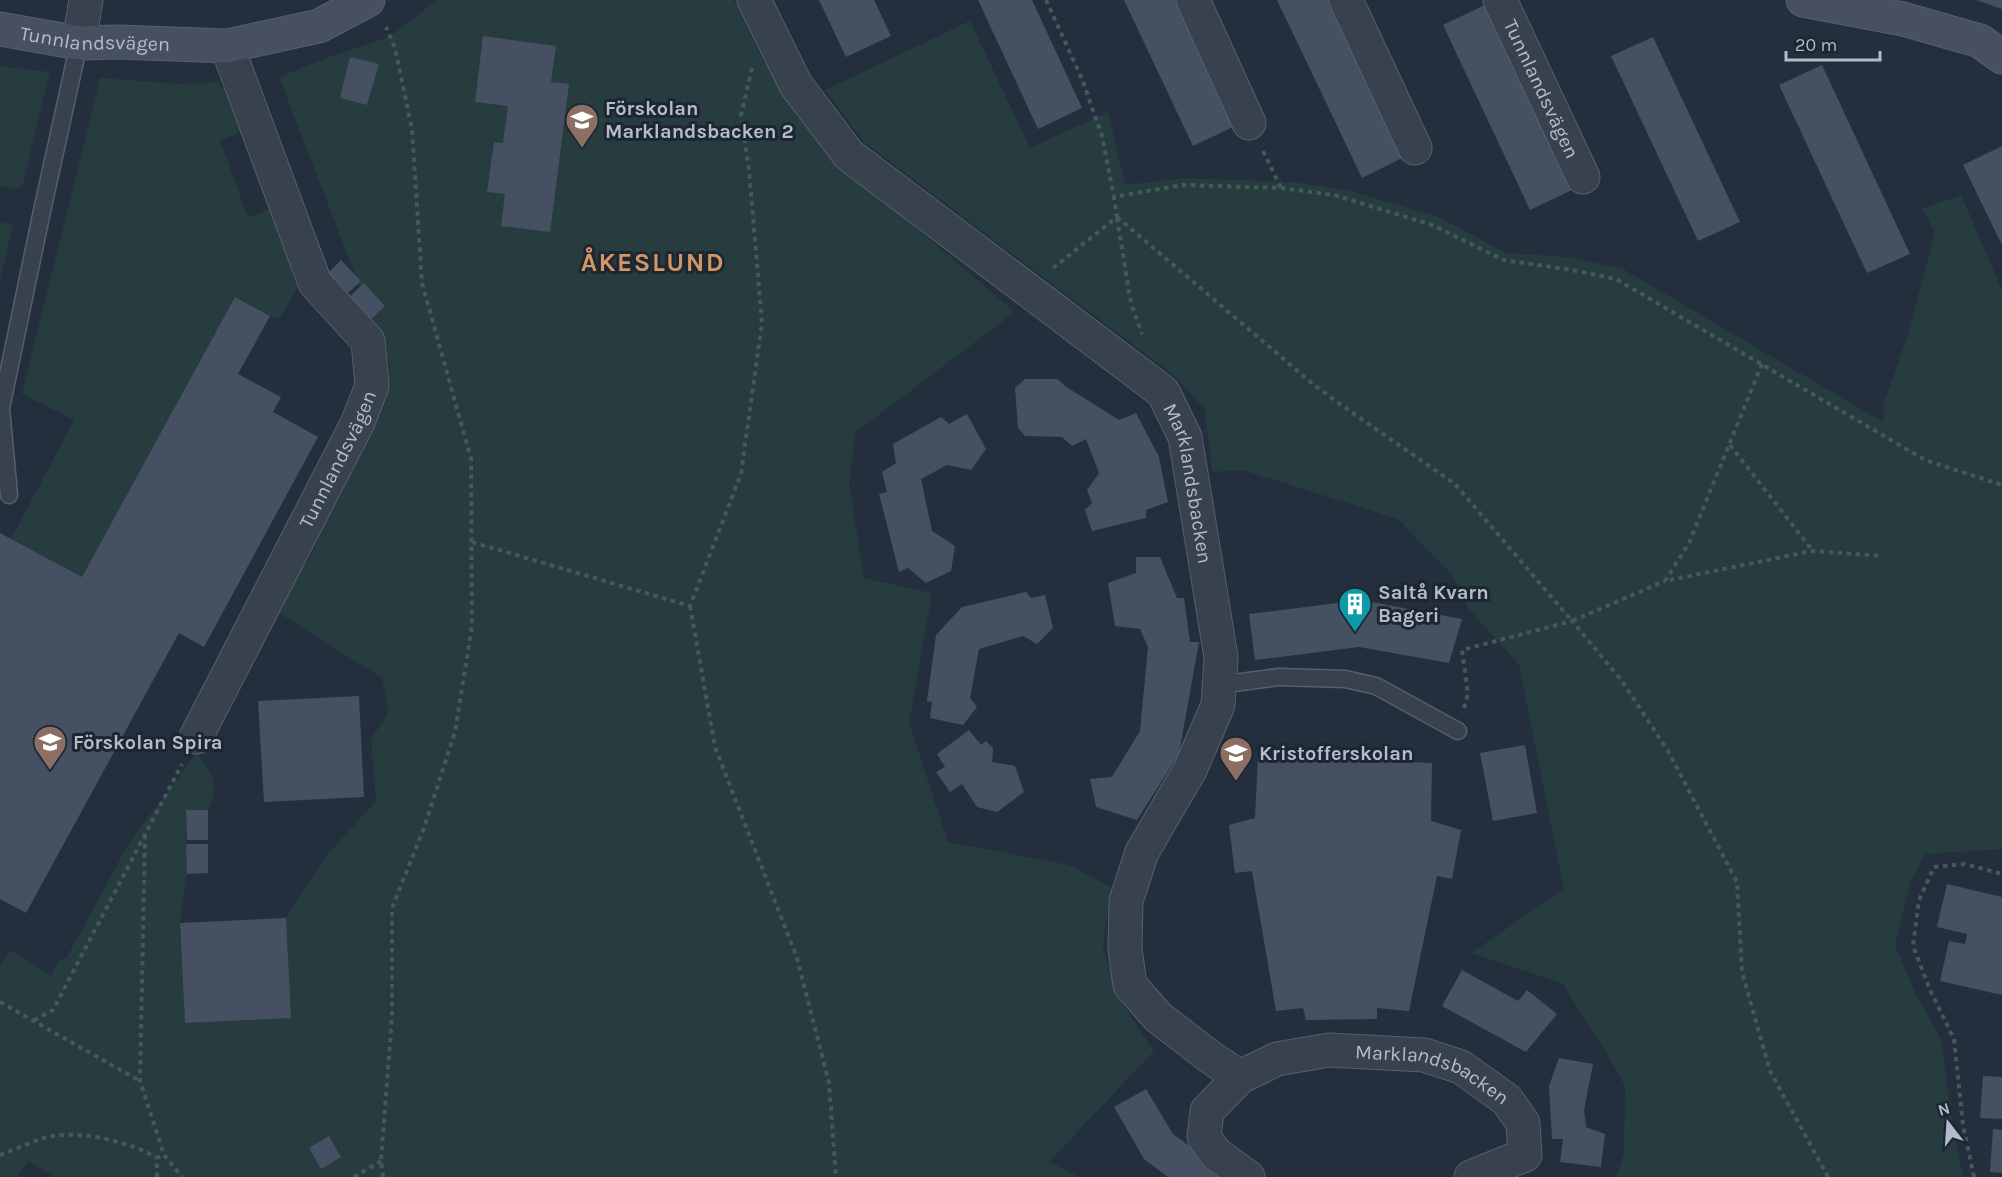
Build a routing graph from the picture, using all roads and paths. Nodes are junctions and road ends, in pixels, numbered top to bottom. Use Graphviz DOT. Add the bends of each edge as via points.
graph roads {
  1 [pos="86,0"];
  2 [pos="368,0"];
  3 [pos="754,0"];
  4 [pos="1046,0"];
  5 [pos="1193,0"];
  6 [pos="1346,0"];
  7 [pos="1500,0"];
  8 [pos="1803,0"];
  9 [pos="386,27"];
  10 [pos="0,29"];
  11 [pos="79,43"];
  12 [pos="227,46"];
  13 [pos="778,49"];
  14 [pos="2002,57"];
  15 [pos="1249,123"];
  16 [pos="1415,148"];
  17 [pos="1583,177"];
  18 [pos="1281,188"];
  19 [pos="1114,196"];
  20 [pos="1117,218"];
  21 [pos="1027,288"];
  22 [pos="1143,336"];
  23 [pos="1762,364"];
  24 [pos="1730,444"];
  25 [pos="2002,485"];
  26 [pos="9,495"];
  27 [pos="472,542"];
  28 [pos="1812,551"];
  29 [pos="1883,556"];
  30 [pos="1665,582"];
  31 [pos="690,606"];
  32 [pos="1572,621"];
  33 [pos="1219,685"];
  34 [pos="1458,731"];
  35 [pos="196,737"];
  36 [pos="145,835"];
  37 [pos="2002,874"];
  38 [pos="0,1002"];
  39 [pos="34,1020"];
  40 [pos="1240,1077"];
  41 [pos="140,1081"];
  42 [pos="0,1155"];
  43 [pos="164,1155"];
  44 [pos="157,1158"];
  45 [pos="381,1161"];
  46 [pos="157,1177"];
  47 [pos="182,1177"];
  48 [pos="354,1177"];
  49 [pos="383,1177"];
  50 [pos="836,1177"];
  51 [pos="1248,1177"];
  52 [pos="1471,1177"];
  53 [pos="1828,1177"];
  54 [pos="1974,1177"];
  1 -- 11 [label="street"];
  2 -- 12 [label="street, Tunnlandsvägen" via="319,26"];
  3 -- 13 [label="street, Marklandsbacken"];
  4 -- 19 [label="path" via="1082,79 1102,136"];
  5 -- 15 [label="street"];
  6 -- 16 [label="street"];
  7 -- 17 [label="street, Tunnlandsvägen"];
  8 -- 14 [label="street" via="1914,22 1980,41"];
  9 -- 27 [label="path" via="395,48 412,129 422,283 471,459"];
  10 -- 11 [label="street, Tunnlandsvägen"];
  11 -- 12 [label="street, Tunnlandsvägen"];
  11 -- 26 [label="lane" via="1,408"];
  12 -- 35 [label="street, Tunnlandsvägen" via="315,283 368,341 372,386 357,424"];
  13 -- 21 [label="street, Marklandsbacken" via="796,85 849,155"];
  13 -- 31 [label="path" via="753,60 741,115 762,323 741,474"];
  15 -- 18 [label="path"];
  18 -- 19 [label="path" via="1182,185"];
  18 -- 23 [label="path" via="1334,195 1387,210 1432,225 1504,260 1616,279"];
  19 -- 20 [label="path"];
  20 -- 21 [label="path"];
  20 -- 22 [label="path" via="1131,303"];
  20 -- 32 [label="path" via="1329,396 1455,484"];
  21 -- 33 [label="street, Marklandsbacken" via="1163,392 1185,437 1221,657"];
  23 -- 24 [label="path"];
  23 -- 25 [label="path" via="1925,460"];
  24 -- 28 [label="path"];
  24 -- 30 [label="path" via="1689,543"];
  27 -- 31 [label="path"];
  27 -- 45 [label="path" via="472,626 455,732 424,828 392,908 392,1017"];
  28 -- 29 [label="path"];
  28 -- 30 [label="path"];
  30 -- 32 [label="path"];
  31 -- 50 [label="path" via="715,747 796,958 829,1083"];
  32 -- 34 [label="path" via="1462,650 1468,694"];
  32 -- 53 [label="path" via="1622,681 1668,751 1737,882 1742,972 1770,1071"];
  33 -- 34 [label="lane" via="1279,677 1345,679 1376,687"];
  33 -- 40 [label="street, Marklandsbacken" via="1218,705 1190,770 1142,852 1126,901 1125,949 1130,985 1158,1017"];
  35 -- 36 [label="path"];
  36 -- 39 [label="path" via="53,1010"];
  36 -- 41 [label="path"];
  37 -- 54 [label="path" via="1965,864 1934,867 1919,900 1913,946 1954,1039 1963,1125"];
  38 -- 39 [label="path"];
  39 -- 41 [label="path"];
  40 -- 51 [label="street, Marklandsbacken" via="1207,1111 1204,1137 1216,1154"];
  40 -- 52 [label="street, Marklandsbacken" via="1277,1059 1329,1050 1424,1055 1461,1067 1507,1100 1523,1123 1525,1155"];
  41 -- 43 [label="path"];
  42 -- 44 [label="path" via="53,1136 90,1136 143,1149"];
  43 -- 44 [label="path"];
  43 -- 47 [label="path"];
  44 -- 46 [label="path"];
  45 -- 48 [label="path"];
  45 -- 49 [label="path"];
}
